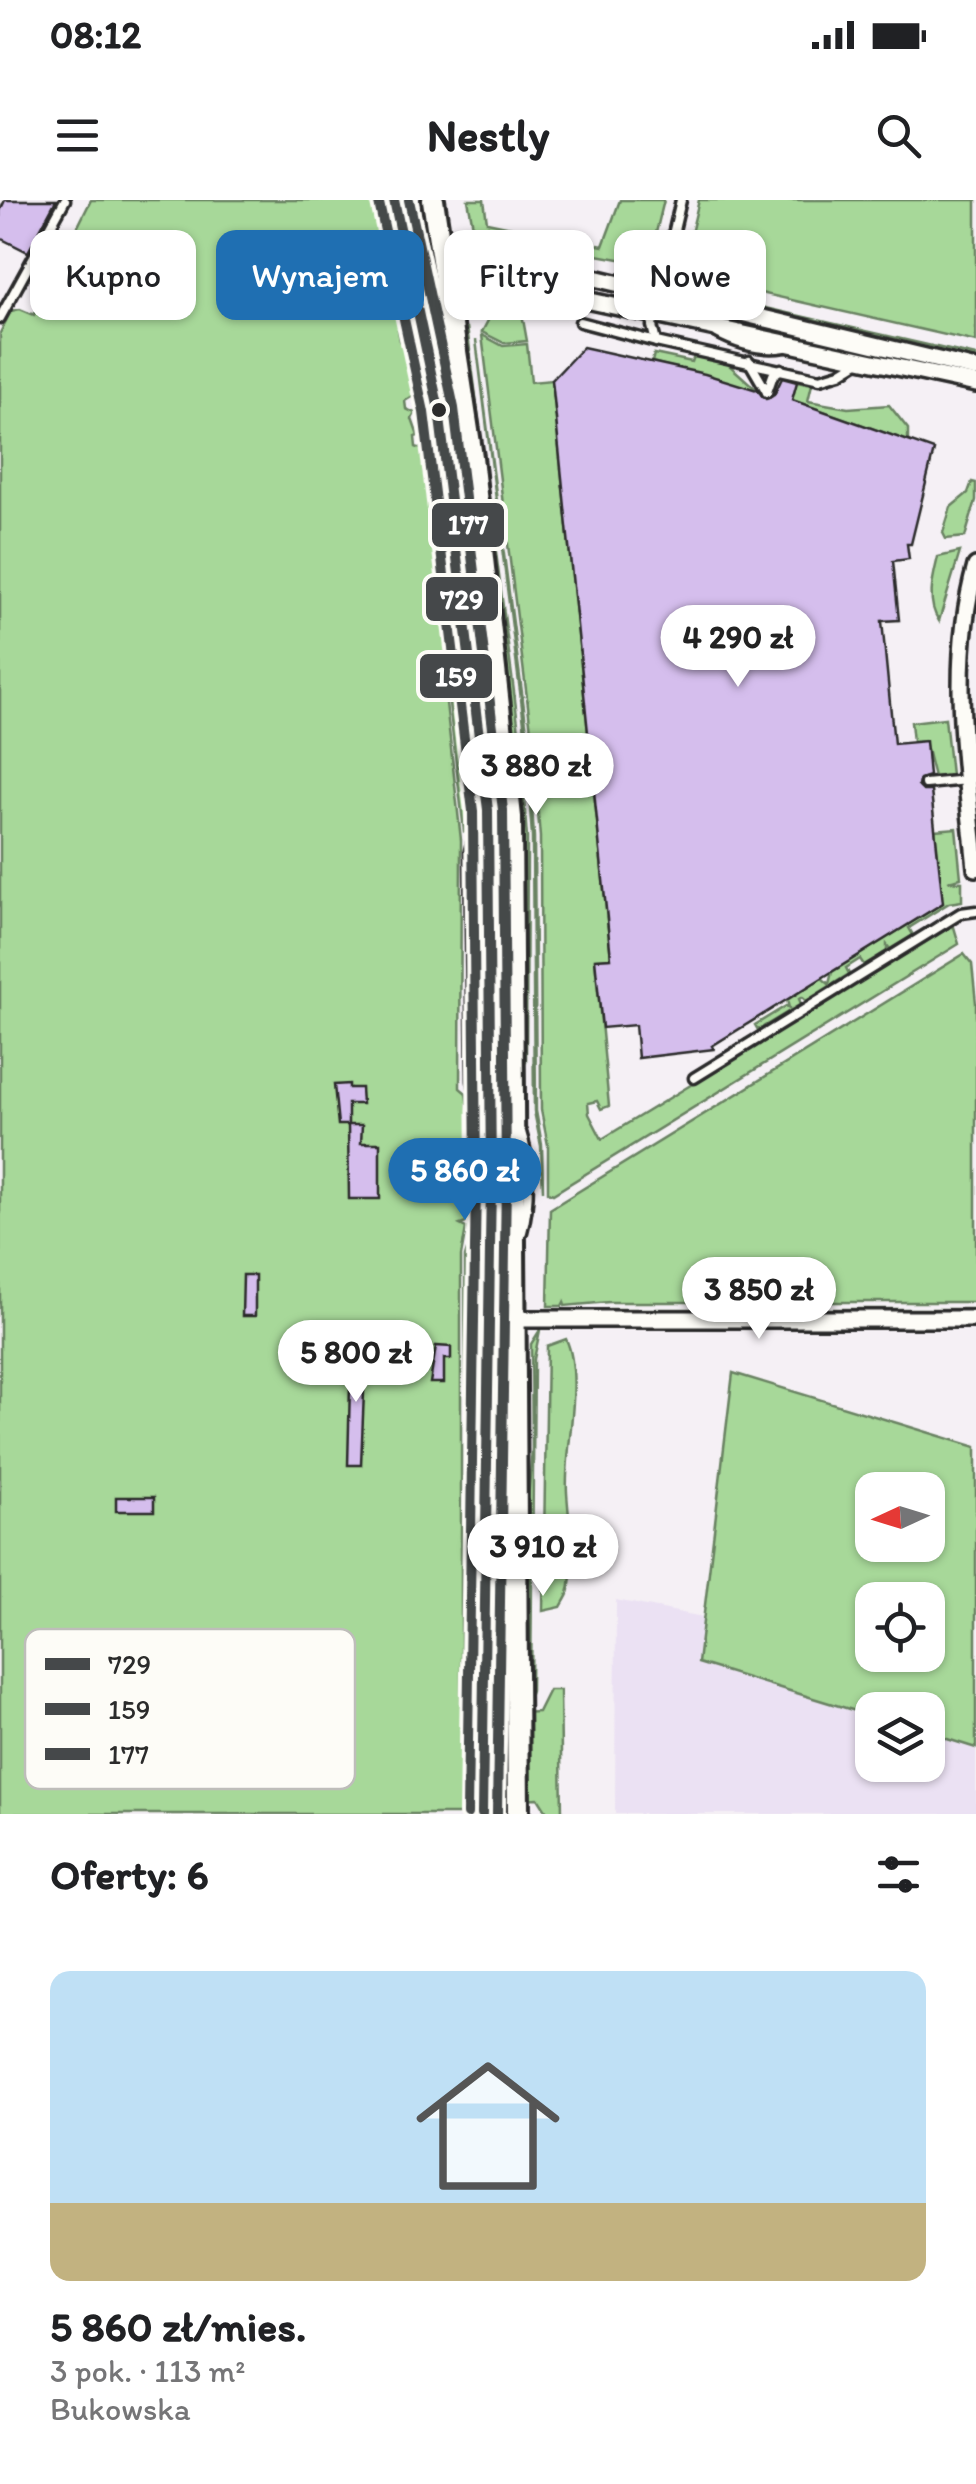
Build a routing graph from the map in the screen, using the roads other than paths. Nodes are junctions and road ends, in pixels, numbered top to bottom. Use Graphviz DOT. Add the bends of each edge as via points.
graph roads {
  1 [pos="65,200"];
  2 [pos="394,200"];
  3 [pos="433,200"];
  4 [pos="681,200"];
  5 [pos="400,230"];
  6 [pos="674,230"];
  7 [pos="444,278"];
  8 [pos="444,295"];
  9 [pos="0,318"];
  10 [pos="419,320"];
  11 [pos="450,320"];
  12 [pos="653,320"];
  13 [pos="682,320"];
  14 [pos="766,320"];
  15 [pos="580,322"];
  16 [pos="421,330"];
  17 [pos="656,342"];
  18 [pos="861,359"];
  19 [pos="749,361"];
  20 [pos="976,368"];
  21 [pos="781,369"];
  22 [pos="976,384"];
  23 [pos="976,566"];
  24 [pos="968,780"];
  25 [pos="925,784"];
  26 [pos="976,868"];
  27 [pos="976,911"];
  28 [pos="694,1078"];
  29 [pos="515,1319"];
  30 [pos="976,1319"];
  31 [pos="518,1807"];
  32 [pos="482,1808"];
  1 -- 9 [label="lane"];
  2 -- 5 [label="main road"];
  3 -- 7 [label="main road"];
  4 -- 6 [label="lane"];
  8 -- 16 [label="street"];
  10 -- 16 [label="main road"];
  11 -- 29 [label="main road" via="510,802"];
  12 -- 17 [label="lane"];
  13 -- 18 [label="street"];
  14 -- 20 [label="street"];
  15 -- 17 [label="lane"];
  16 -- 32 [label="main road" via="439,410 486,784 491,896"];
  17 -- 19 [label="lane"];
  18 -- 21 [label="lane" via="828,378"];
  18 -- 22 [label="street"];
  19 -- 21 [label="lane"];
  19 -- 21 [label="lane" via="767,392"];
  23 -- 24 [label="street" via="959,674"];
  24 -- 25 [label="lane"];
  24 -- 26 [label="street"];
  27 -- 28 [label="lane" via="961,913"];
  29 -- 30 [label="street"];
  29 -- 31 [label="main road"];
}
